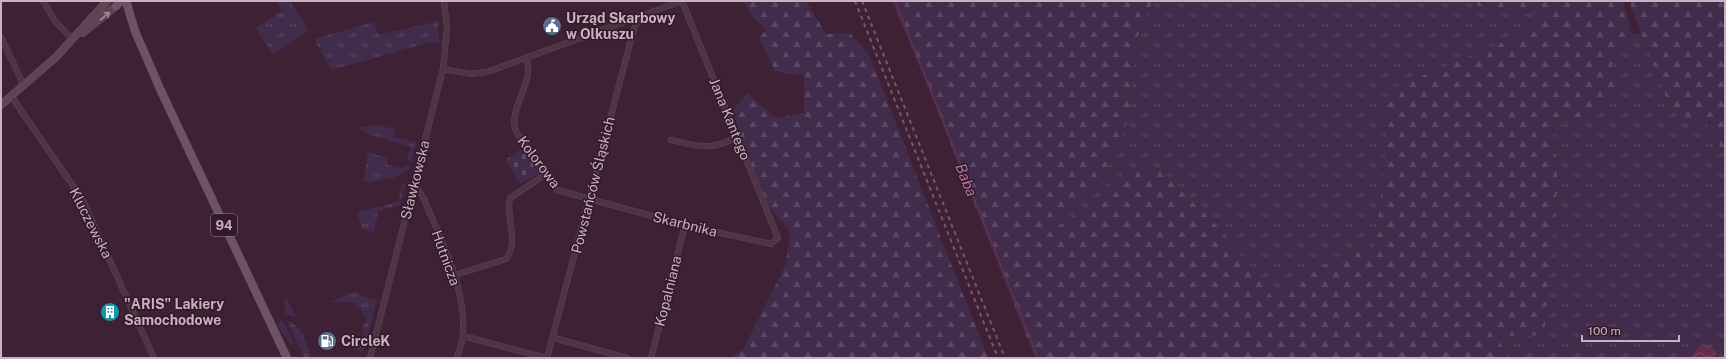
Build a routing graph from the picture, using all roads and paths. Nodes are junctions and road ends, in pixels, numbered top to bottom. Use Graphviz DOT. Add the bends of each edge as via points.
graph roads {
  1 [pos="43,1"];
  2 [pos="107,1"];
  3 [pos="126,1"];
  4 [pos="444,1"];
  5 [pos="682,1"];
  6 [pos="117,3"];
  7 [pos="644,15"];
  8 [pos="1,37"];
  9 [pos="73,40"];
  10 [pos="526,57"];
  11 [pos="443,69"];
  12 [pos="24,86"];
  13 [pos="11,96"];
  14 [pos="1,105"];
  15 [pos="738,137"];
  16 [pos="671,140"];
  17 [pos="546,174"];
  18 [pos="413,187"];
  19 [pos="590,200"];
  20 [pos="685,225"];
  21 [pos="778,238"];
  22 [pos="455,275"];
  23 [pos="463,336"];
  24 [pos="554,338"];
  25 [pos="154,358"];
  26 [pos="287,358"];
  27 [pos="370,358"];
  28 [pos="457,358"];
  29 [pos="546,358"];
  30 [pos="627,358"];
  31 [pos="651,358"];
  1 -- 9 [label="street" via="55,21"];
  2 -- 9 [label="main road"];
  3 -- 26 [label="main road, 94" via="135,31 161,91"];
  4 -- 11 [label="street, Sławkowska" via="447,27"];
  5 -- 7 [label="street"];
  5 -- 15 [label="street, Jana Kantego"];
  9 -- 6 [label="main road, one-way"];
  7 -- 10 [label="street"];
  7 -- 19 [label="street, Powstańców Śląskich" via="633,32"];
  8 -- 12 [label="street"];
  9 -- 12 [label="main road"];
  10 -- 11 [label="street" via="480,73"];
  10 -- 17 [label="street, Kolorowa" via="529,69 516,115 515,129"];
  11 -- 18 [label="street, Sławkowska"];
  12 -- 13 [label="main road"];
  13 -- 14 [label="main road"];
  13 -- 25 [label="street, Kluczewska" via="82,199"];
  15 -- 16 [label="street" via="713,147 700,147"];
  15 -- 21 [label="street, Jana Kantego"];
  17 -- 19 [label="street, Kolorowa" via="557,190"];
  17 -- 22 [label="street" via="510,198 512,245 506,259"];
  18 -- 22 [label="street, Hutnicza" via="418,189 424,199"];
  18 -- 27 [label="street, Sławkowska"];
  19 -- 20 [label="street, Skarbnika"];
  19 -- 24 [label="street, Powstańców Śląskich"];
  20 -- 21 [label="street, Skarbnika" via="765,244 771,244"];
  20 -- 31 [label="street, Kopalniana"];
  22 -- 23 [label="street, Hutnicza"];
  23 -- 28 [label="street, Hutnicza"];
  23 -- 29 [label="street"];
  24 -- 29 [label="street, Powstańców Śląskich"];
  24 -- 30 [label="street"];
}
